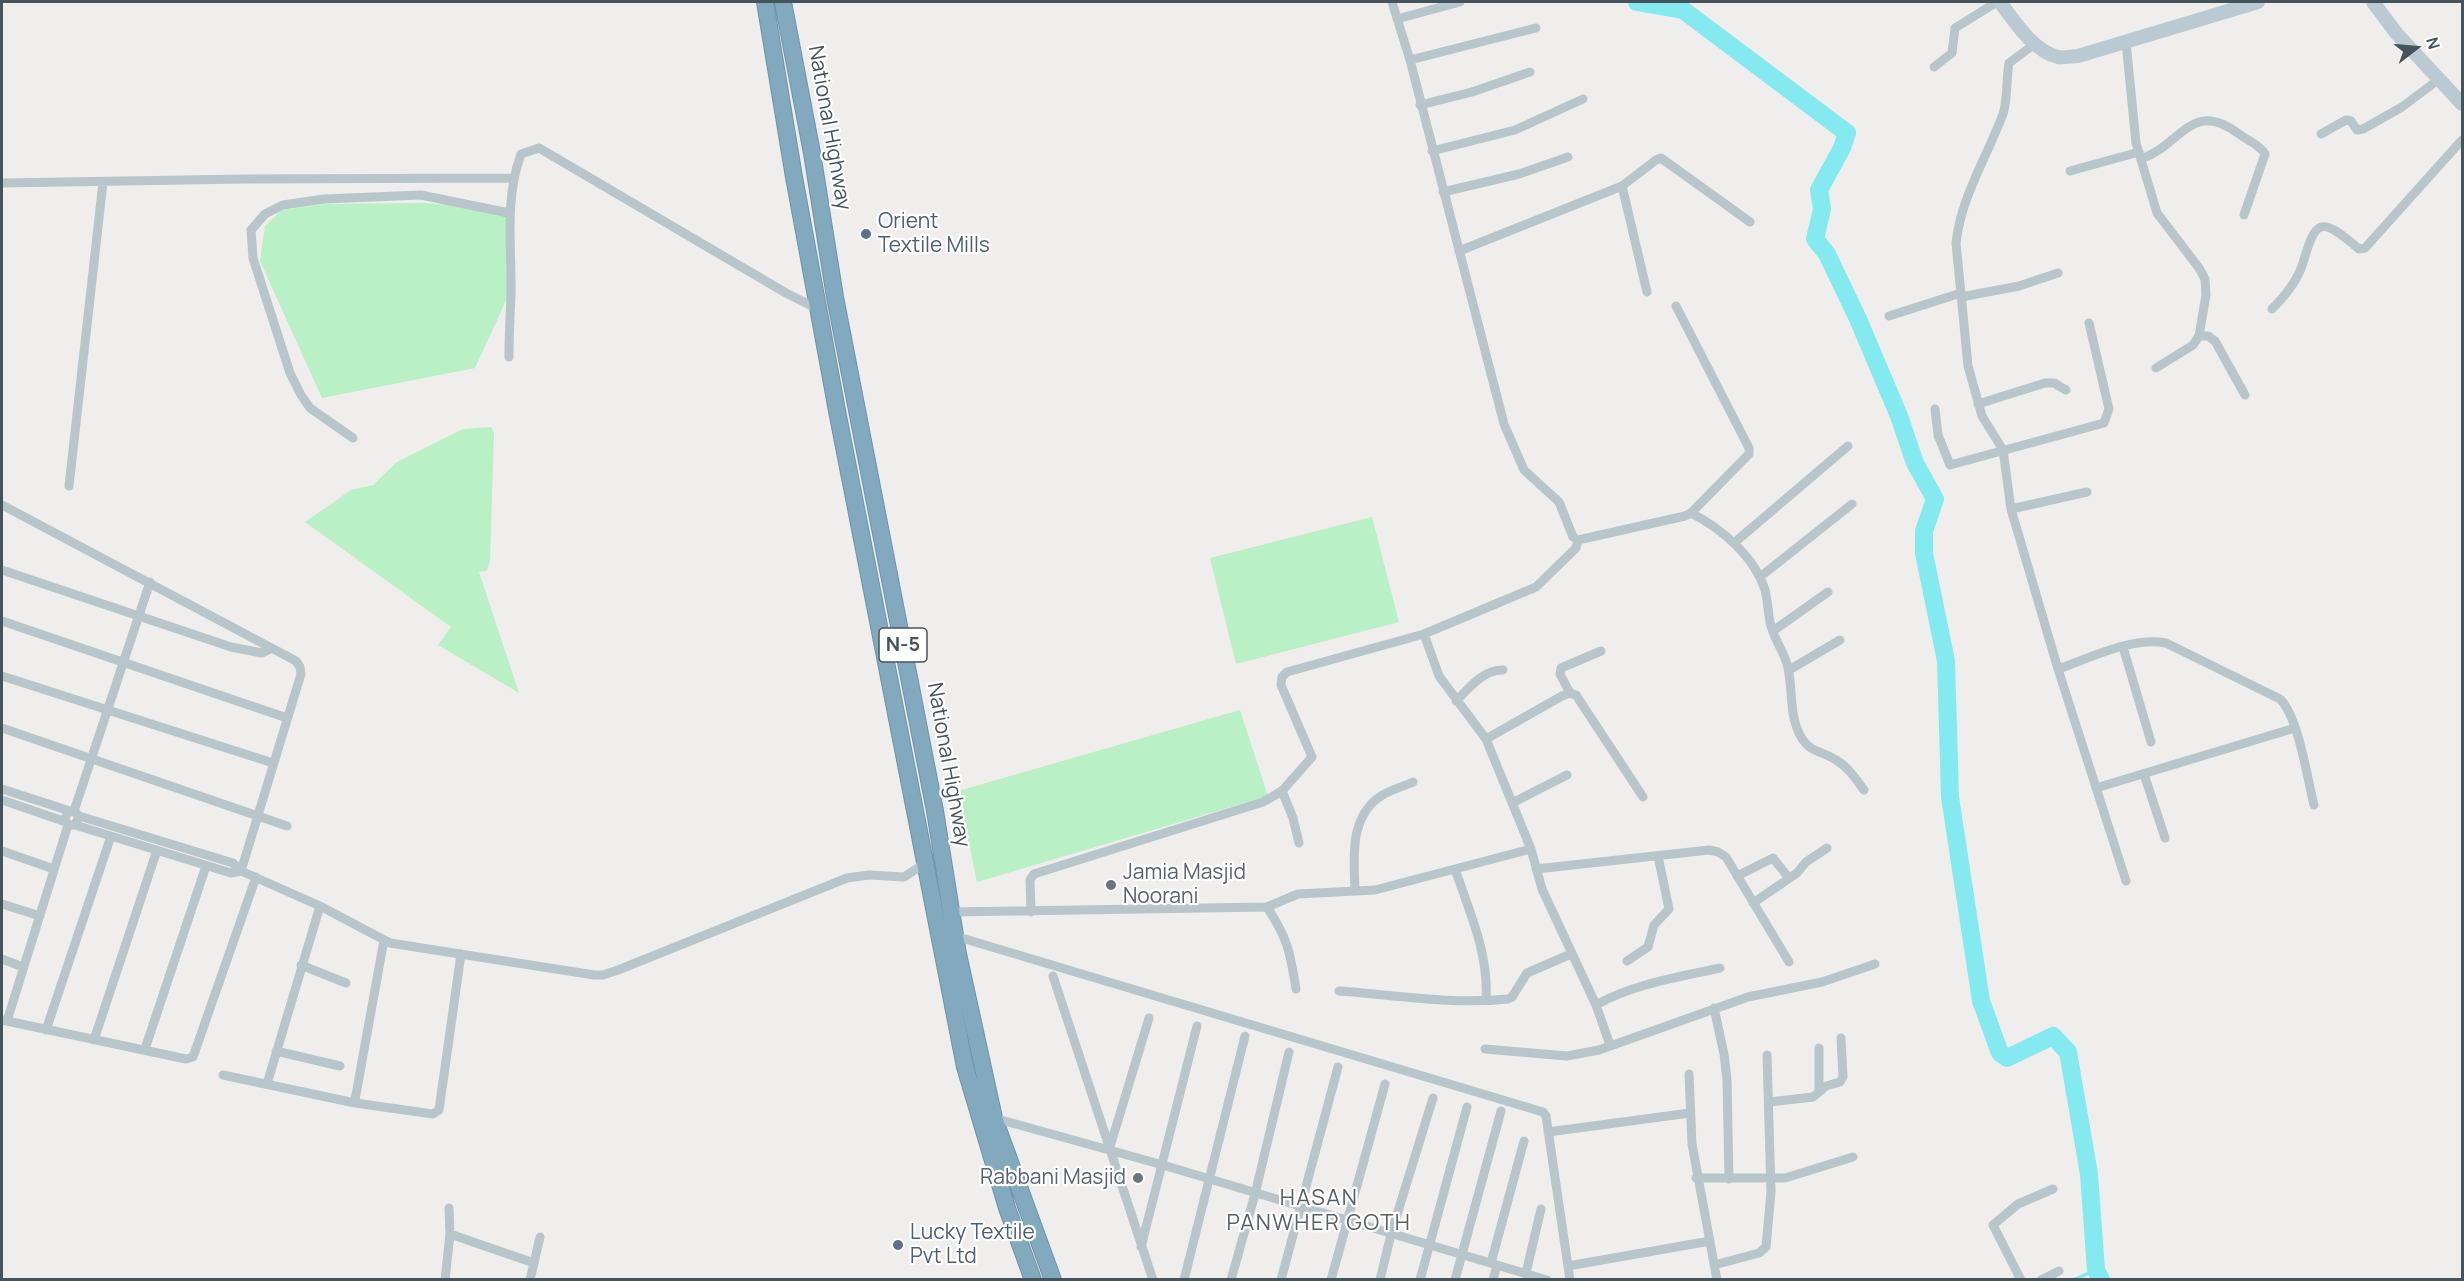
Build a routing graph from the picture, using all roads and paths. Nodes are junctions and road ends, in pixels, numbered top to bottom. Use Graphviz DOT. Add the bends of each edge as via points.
graph roads {
  1 [pos="783,2"];
  2 [pos="1392,2"];
  3 [pos="1460,2"];
  4 [pos="1999,2"];
  5 [pos="2258,2"];
  6 [pos="2373,2"];
  7 [pos="765,6"];
  8 [pos="1397,19"];
  9 [pos="1536,28"];
  10 [pos="2126,42"];
  11 [pos="2036,43"];
  12 [pos="1410,60"];
  13 [pos="1934,67"];
  14 [pos="1530,72"];
  15 [pos="2438,80"];
  16 [pos="1583,99"];
  17 [pos="2463,104"];
  18 [pos="1420,105"];
  19 [pos="2321,134"];
  20 [pos="2463,140"];
  21 [pos="1432,151"];
  22 [pos="2140,156"];
  23 [pos="1568,157"];
  24 [pos="2070,171"];
  25 [pos="513,178"];
  26 [pos="103,182"];
  27 [pos="2,183"];
  28 [pos="1622,186"];
  29 [pos="1443,192"];
  30 [pos="509,213"];
  31 [pos="2244,215"];
  32 [pos="1750,222"];
  33 [pos="1459,251"];
  34 [pos="2058,273"];
  35 [pos="1647,292"];
  36 [pos="1961,295"];
  37 [pos="1676,306"];
  38 [pos="818,309"];
  39 [pos="2272,309"];
  40 [pos="1889,316"];
  41 [pos="2090,323"];
  42 [pos="2199,336"];
  43 [pos="509,357"];
  44 [pos="2156,368"];
  45 [pos="2066,390"];
  46 [pos="2244,395"];
  47 [pos="1978,404"];
  48 [pos="1935,409"];
  49 [pos="353,438"];
  50 [pos="1848,446"];
  51 [pos="2003,450"];
  52 [pos="69,486"];
  53 [pos="2087,492"];
  54 [pos="1852,504"];
  55 [pos="2,505"];
  56 [pos="2011,509"];
  57 [pos="1691,513"];
  58 [pos="1578,540"];
  59 [pos="1734,543"];
  60 [pos="2,570"];
  61 [pos="1760,577"];
  62 [pos="150,582"];
  63 [pos="1828,592"];
  64 [pos="138,617"];
  65 [pos="2,621"];
  66 [pos="1773,631"];
  67 [pos="1424,634"];
  68 [pos="1840,640"];
  69 [pos="2123,647"];
  70 [pos="272,648"];
  71 [pos="1601,651"];
  72 [pos="123,662"];
  73 [pos="2058,669"];
  74 [pos="1503,670"];
  75 [pos="1789,670"];
  76 [pos="2,676"];
  77 [pos="1570,693"];
  78 [pos="1456,701"];
  79 [pos="107,712"];
  80 [pos="287,718"];
  81 [pos="2,728"];
  82 [pos="2295,728"];
  83 [pos="1486,739"];
  84 [pos="2151,742"];
  85 [pos="92,759"];
  86 [pos="273,763"];
  87 [pos="2144,774"];
  88 [pos="1567,775"];
  89 [pos="1413,782"];
  90 [pos="2096,788"];
  91 [pos="2,789"];
  92 [pos="1864,789"];
  93 [pos="1282,791"];
  94 [pos="1643,797"];
  95 [pos="2,800"];
  96 [pos="1512,803"];
  97 [pos="2314,805"];
  98 [pos="259,816"];
  99 [pos="72,818"];
  100 [pos="288,826"];
  101 [pos="111,836"];
  102 [pos="2165,838"];
  103 [pos="1299,843"];
  104 [pos="1827,848"];
  105 [pos="1531,849"];
  106 [pos="157,850"];
  107 [pos="2,851"];
  108 [pos="1658,856"];
  109 [pos="927,862"];
  110 [pos="206,866"];
  111 [pos="54,868"];
  112 [pos="1455,869"];
  113 [pos="1536,869"];
  114 [pos="241,871"];
  115 [pos="1737,876"];
  116 [pos="256,877"];
  117 [pos="1789,878"];
  118 [pos="2126,881"];
  119 [pos="1355,891"];
  120 [pos="1753,903"];
  121 [pos="2,904"];
  122 [pos="320,906"];
  123 [pos="1267,907"];
  124 [pos="951,912"];
  125 [pos="1031,912"];
  126 [pos="40,916"];
  127 [pos="955,936"];
  128 [pos="384,940"];
  129 [pos="460,954"];
  130 [pos="1571,954"];
  131 [pos="2,960"];
  132 [pos="1627,961"];
  133 [pos="1789,962"];
  134 [pos="301,964"];
  135 [pos="1875,964"];
  136 [pos="23,967"];
  137 [pos="1720,968"];
  138 [pos="1053,976"];
  139 [pos="346,983"];
  140 [pos="1296,989"];
  141 [pos="1339,991"];
  142 [pos="1486,999"];
  143 [pos="1596,1005"];
  144 [pos="1714,1008"];
  145 [pos="1149,1018"];
  146 [pos="4,1020"];
  147 [pos="1197,1026"];
  148 [pos="45,1030"];
  149 [pos="1245,1036"];
  150 [pos="1841,1038"];
  151 [pos="94,1040"];
  152 [pos="1610,1045"];
  153 [pos="1819,1048"];
  154 [pos="145,1049"];
  155 [pos="1485,1049"];
  156 [pos="276,1051"];
  157 [pos="1289,1052"];
  158 [pos="1767,1055"];
  159 [pos="340,1066"];
  160 [pos="1338,1066"];
  161 [pos="1689,1074"];
  162 [pos="223,1075"];
  163 [pos="267,1084"];
  164 [pos="1384,1084"];
  165 [pos="1819,1092"];
  166 [pos="1433,1098"];
  167 [pos="355,1100"];
  168 [pos="1769,1102"];
  169 [pos="1467,1107"];
  170 [pos="1501,1111"];
  171 [pos="1690,1113"];
  172 [pos="994,1118"];
  173 [pos="1548,1132"];
  174 [pos="1524,1141"];
  175 [pos="1109,1150"];
  176 [pos="1853,1157"];
  177 [pos="1163,1165"];
  178 [pos="1696,1178"];
  179 [pos="1771,1178"];
  180 [pos="1208,1179"];
  181 [pos="1729,1179"];
  182 [pos="2052,1189"];
  183 [pos="1255,1194"];
  184 [pos="1300,1207"];
  185 [pos="449,1208"];
  186 [pos="1541,1209"];
  187 [pos="1348,1221"];
  188 [pos="450,1234"];
  189 [pos="1391,1234"];
  190 [pos="540,1237"];
  191 [pos="1710,1241"];
  192 [pos="1430,1245"];
  193 [pos="1141,1247"];
  194 [pos="1462,1254"];
  195 [pos="534,1263"];
  196 [pos="1494,1264"];
  197 [pos="1714,1265"];
  198 [pos="1568,1266"];
  199 [pos="2059,1271"];
  200 [pos="1526,1273"];
  201 [pos="1544,1279"];
  202 [pos="445,1280"];
  203 [pos="530,1280"];
  204 [pos="1033,1280"];
  205 [pos="1053,1280"];
  206 [pos="1153,1280"];
  207 [pos="1184,1280"];
  208 [pos="1231,1280"];
  209 [pos="1281,1280"];
  210 [pos="1331,1280"];
  211 [pos="1380,1280"];
  212 [pos="1420,1280"];
  213 [pos="1455,1280"];
  214 [pos="1493,1280"];
  215 [pos="1570,1280"];
  216 [pos="1717,1280"];
  217 [pos="2021,1280"];
  218 [pos="2041,1280"];
  1 -- 124 [label="highway, National Highway / N-5"];
  2 -- 8 [label="street"];
  3 -- 8 [label="street"];
  4 -- 11 [label="street"];
  4 -- 13 [label="street" via="1955,28 1952,53"];
  5 -- 10 [label="street"];
  6 -- 15 [label="street"];
  7 -- 38 [label="highway, National Highway / N-5"];
  8 -- 12 [label="street"];
  9 -- 12 [label="street"];
  10 -- 11 [label="street" via="2078,56 2059,57"];
  10 -- 22 [label="street"];
  11 -- 36 [label="street" via="2009,63 2002,114 1964,205 1956,243"];
  12 -- 18 [label="street"];
  14 -- 18 [label="street"];
  15 -- 17 [label="street"];
  15 -- 19 [label="street" via="2363,129 2357,130 2346,120"];
  16 -- 21 [label="street" via="1515,130"];
  18 -- 21 [label="street"];
  20 -- 39 [label="street" via="2365,248 2358,249 2328,227 2311,235 2294,283"];
  21 -- 29 [label="street"];
  22 -- 24 [label="street"];
  22 -- 31 [label="street" via="2158,153 2190,125 2215,121 2227,125 2261,147 2265,154"];
  22 -- 42 [label="street" via="2157,213 2205,279"];
  23 -- 29 [label="street" via="1519,174"];
  25 -- 26 [label="street"];
  25 -- 30 [label="street"];
  25 -- 38 [label="street" via="522,154 539,148"];
  26 -- 27 [label="street"];
  26 -- 52 [label="street"];
  28 -- 32 [label="street" via="1661,158"];
  28 -- 33 [label="street"];
  28 -- 35 [label="street"];
  29 -- 33 [label="street"];
  30 -- 43 [label="street"];
  30 -- 49 [label="street" via="421,195 324,199 283,205 265,214 251,230 253,258 290,374 310,408"];
  33 -- 58 [label="street" via="1504,424 1515,452 1524,470 1559,502 1573,537"];
  34 -- 36 [label="street" via="2019,286"];
  36 -- 40 [label="street"];
  36 -- 47 [label="street" via="1968,366"];
  37 -- 57 [label="street" via="1750,451"];
  38 -- 109 [label="highway, National Highway / N-5"];
  41 -- 51 [label="street" via="2109,409 2104,423"];
  42 -- 44 [label="street" via="2193,345"];
  42 -- 46 [label="street" via="2215,341"];
  45 -- 47 [label="street" via="2045,382"];
  47 -- 51 [label="street"];
  48 -- 51 [label="street" via="1938,435 1950,465"];
  50 -- 59 [label="street"];
  51 -- 56 [label="street"];
  53 -- 56 [label="street"];
  54 -- 61 [label="street"];
  55 -- 62 [label="street"];
  56 -- 73 [label="street"];
  57 -- 58 [label="street"];
  57 -- 59 [label="street"];
  58 -- 67 [label="street" via="1576,548 1536,586"];
  59 -- 61 [label="street"];
  60 -- 64 [label="street"];
  61 -- 66 [label="street"];
  62 -- 64 [label="street"];
  62 -- 70 [label="street"];
  63 -- 66 [label="street"];
  64 -- 70 [label="street" via="240,649 262,654"];
  64 -- 72 [label="street"];
  65 -- 72 [label="street"];
  66 -- 75 [label="street"];
  67 -- 78 [label="street" via="1439,676"];
  67 -- 93 [label="street" via="1287,672 1282,677 1281,685 1312,757"];
  68 -- 75 [label="street"];
  69 -- 73 [label="street"];
  69 -- 82 [label="street" via="2146,640 2166,643 2280,699"];
  69 -- 84 [label="street"];
  70 -- 80 [label="street" via="300,667"];
  71 -- 77 [label="street" via="1561,668"];
  72 -- 79 [label="street"];
  72 -- 80 [label="street"];
  73 -- 90 [label="street"];
  74 -- 78 [label="street" via="1488,673"];
  75 -- 92 [label="street" via="1793,714 1806,745 1837,760"];
  76 -- 79 [label="street"];
  77 -- 83 [label="street"];
  77 -- 94 [label="street" via="1576,695"];
  78 -- 83 [label="street"];
  79 -- 85 [label="street"];
  79 -- 86 [label="street"];
  80 -- 86 [label="street"];
  81 -- 85 [label="street"];
  82 -- 87 [label="street"];
  82 -- 97 [label="street"];
  83 -- 96 [label="street"];
  85 -- 98 [label="street"];
  85 -- 99 [label="street"];
  86 -- 98 [label="street"];
  87 -- 90 [label="street"];
  87 -- 102 [label="street"];
  88 -- 96 [label="street"];
  89 -- 119 [label="street" via="1378,798 1358,825 1353,853"];
  90 -- 118 [label="street"];
  91 -- 99 [label="street"];
  93 -- 103 [label="street"];
  93 -- 125 [label="street" via="1263,802 1034,874 1030,880"];
  95 -- 99 [label="street"];
  96 -- 105 [label="street"];
  98 -- 100 [label="street"];
  98 -- 114 [label="street"];
  99 -- 101 [label="street"];
  99 -- 111 [label="street"];
  99 -- 114 [label="street" via="233,863"];
  101 -- 106 [label="street"];
  101 -- 148 [label="street"];
  104 -- 117 [label="street"];
  105 -- 112 [label="street"];
  105 -- 113 [label="street"];
  106 -- 110 [label="street"];
  106 -- 151 [label="street"];
  107 -- 111 [label="street"];
  108 -- 113 [label="street"];
  108 -- 115 [label="street" via="1718,852 1726,857"];
  108 -- 132 [label="street" via="1669,909 1654,925 1648,947"];
  109 -- 129 [label="street" via="904,877 847,878 603,975"];
  109 -- 204 [label="highway, National Highway / N-5" via="965,1067"];
  110 -- 114 [label="street" via="231,873"];
  110 -- 154 [label="street"];
  111 -- 126 [label="street"];
  112 -- 119 [label="street" via="1375,890"];
  112 -- 142 [label="street" via="1482,949"];
  113 -- 130 [label="street"];
  114 -- 116 [label="street"];
  115 -- 117 [label="street" via="1773,858"];
  115 -- 120 [label="street"];
  116 -- 122 [label="street"];
  116 -- 154 [label="street" via="197,1052 186,1059"];
  117 -- 120 [label="street"];
  119 -- 123 [label="street" via="1298,894"];
  120 -- 133 [label="street"];
  121 -- 126 [label="street"];
  122 -- 128 [label="street"];
  122 -- 134 [label="street"];
  123 -- 125 [label="street"];
  123 -- 140 [label="street" via="1284,933"];
  124 -- 125 [label="street"];
  124 -- 127 [label="highway, National Highway / N-5"];
  126 -- 136 [label="street"];
  127 -- 172 [label="highway, National Highway / N-5"];
  127 -- 173 [label="street" via="1539,1110 1546,1116"];
  128 -- 129 [label="street"];
  128 -- 167 [label="street"];
  129 -- 163 [label="street" via="436,1113 355,1103"];
  130 -- 142 [label="street" via="1527,973 1512,997"];
  130 -- 143 [label="street"];
  131 -- 136 [label="street"];
  134 -- 139 [label="street"];
  134 -- 156 [label="street"];
  135 -- 144 [label="street" via="1822,982"];
  136 -- 146 [label="street"];
  137 -- 143 [label="street" via="1639,988"];
  138 -- 175 [label="street"];
  141 -- 142 [label="street" via="1414,999"];
  143 -- 152 [label="street"];
  144 -- 152 [label="street"];
  144 -- 181 [label="street" via="1727,1080"];
  145 -- 175 [label="street"];
  146 -- 148 [label="street"];
  147 -- 177 [label="street"];
  148 -- 151 [label="street"];
  149 -- 180 [label="street"];
  150 -- 165 [label="street" via="1842,1080"];
  151 -- 154 [label="street"];
  152 -- 155 [label="street" via="1567,1056"];
  153 -- 165 [label="street"];
  156 -- 159 [label="street"];
  156 -- 163 [label="street"];
  157 -- 183 [label="street"];
  158 -- 168 [label="street"];
  160 -- 184 [label="street"];
  161 -- 171 [label="street"];
  162 -- 163 [label="street"];
  164 -- 187 [label="street"];
  165 -- 168 [label="street" via="1813,1097"];
  166 -- 189 [label="street"];
  168 -- 179 [label="street"];
  169 -- 192 [label="street"];
  170 -- 194 [label="street"];
  171 -- 173 [label="street"];
  171 -- 178 [label="street"];
  172 -- 175 [label="street"];
  172 -- 205 [label="highway, National Highway / N-5"];
  173 -- 198 [label="street"];
  174 -- 196 [label="street"];
  175 -- 177 [label="street"];
  175 -- 193 [label="street"];
  176 -- 179 [label="street" via="1795,1176"];
  177 -- 180 [label="street"];
  177 -- 193 [label="street"];
  178 -- 181 [label="street"];
  178 -- 191 [label="street"];
  179 -- 181 [label="street"];
  179 -- 197 [label="street" via="1766,1247"];
  180 -- 183 [label="street"];
  180 -- 207 [label="street"];
  182 -- 217 [label="street" via="2018,1204 1993,1225"];
  183 -- 184 [label="street"];
  183 -- 208 [label="street"];
  184 -- 187 [label="street"];
  184 -- 209 [label="street"];
  185 -- 188 [label="street"];
  186 -- 200 [label="street"];
  187 -- 189 [label="street"];
  187 -- 210 [label="street"];
  188 -- 195 [label="street"];
  188 -- 202 [label="street"];
  189 -- 192 [label="street"];
  189 -- 211 [label="street"];
  190 -- 195 [label="street"];
  191 -- 197 [label="street"];
  191 -- 198 [label="street"];
  192 -- 194 [label="street"];
  192 -- 212 [label="street"];
  193 -- 206 [label="street"];
  194 -- 196 [label="street"];
  194 -- 213 [label="street"];
  195 -- 203 [label="street"];
  196 -- 200 [label="street"];
  196 -- 214 [label="street"];
  197 -- 216 [label="street"];
  198 -- 215 [label="street"];
  199 -- 218 [label="street"];
  200 -- 201 [label="street"];
}
